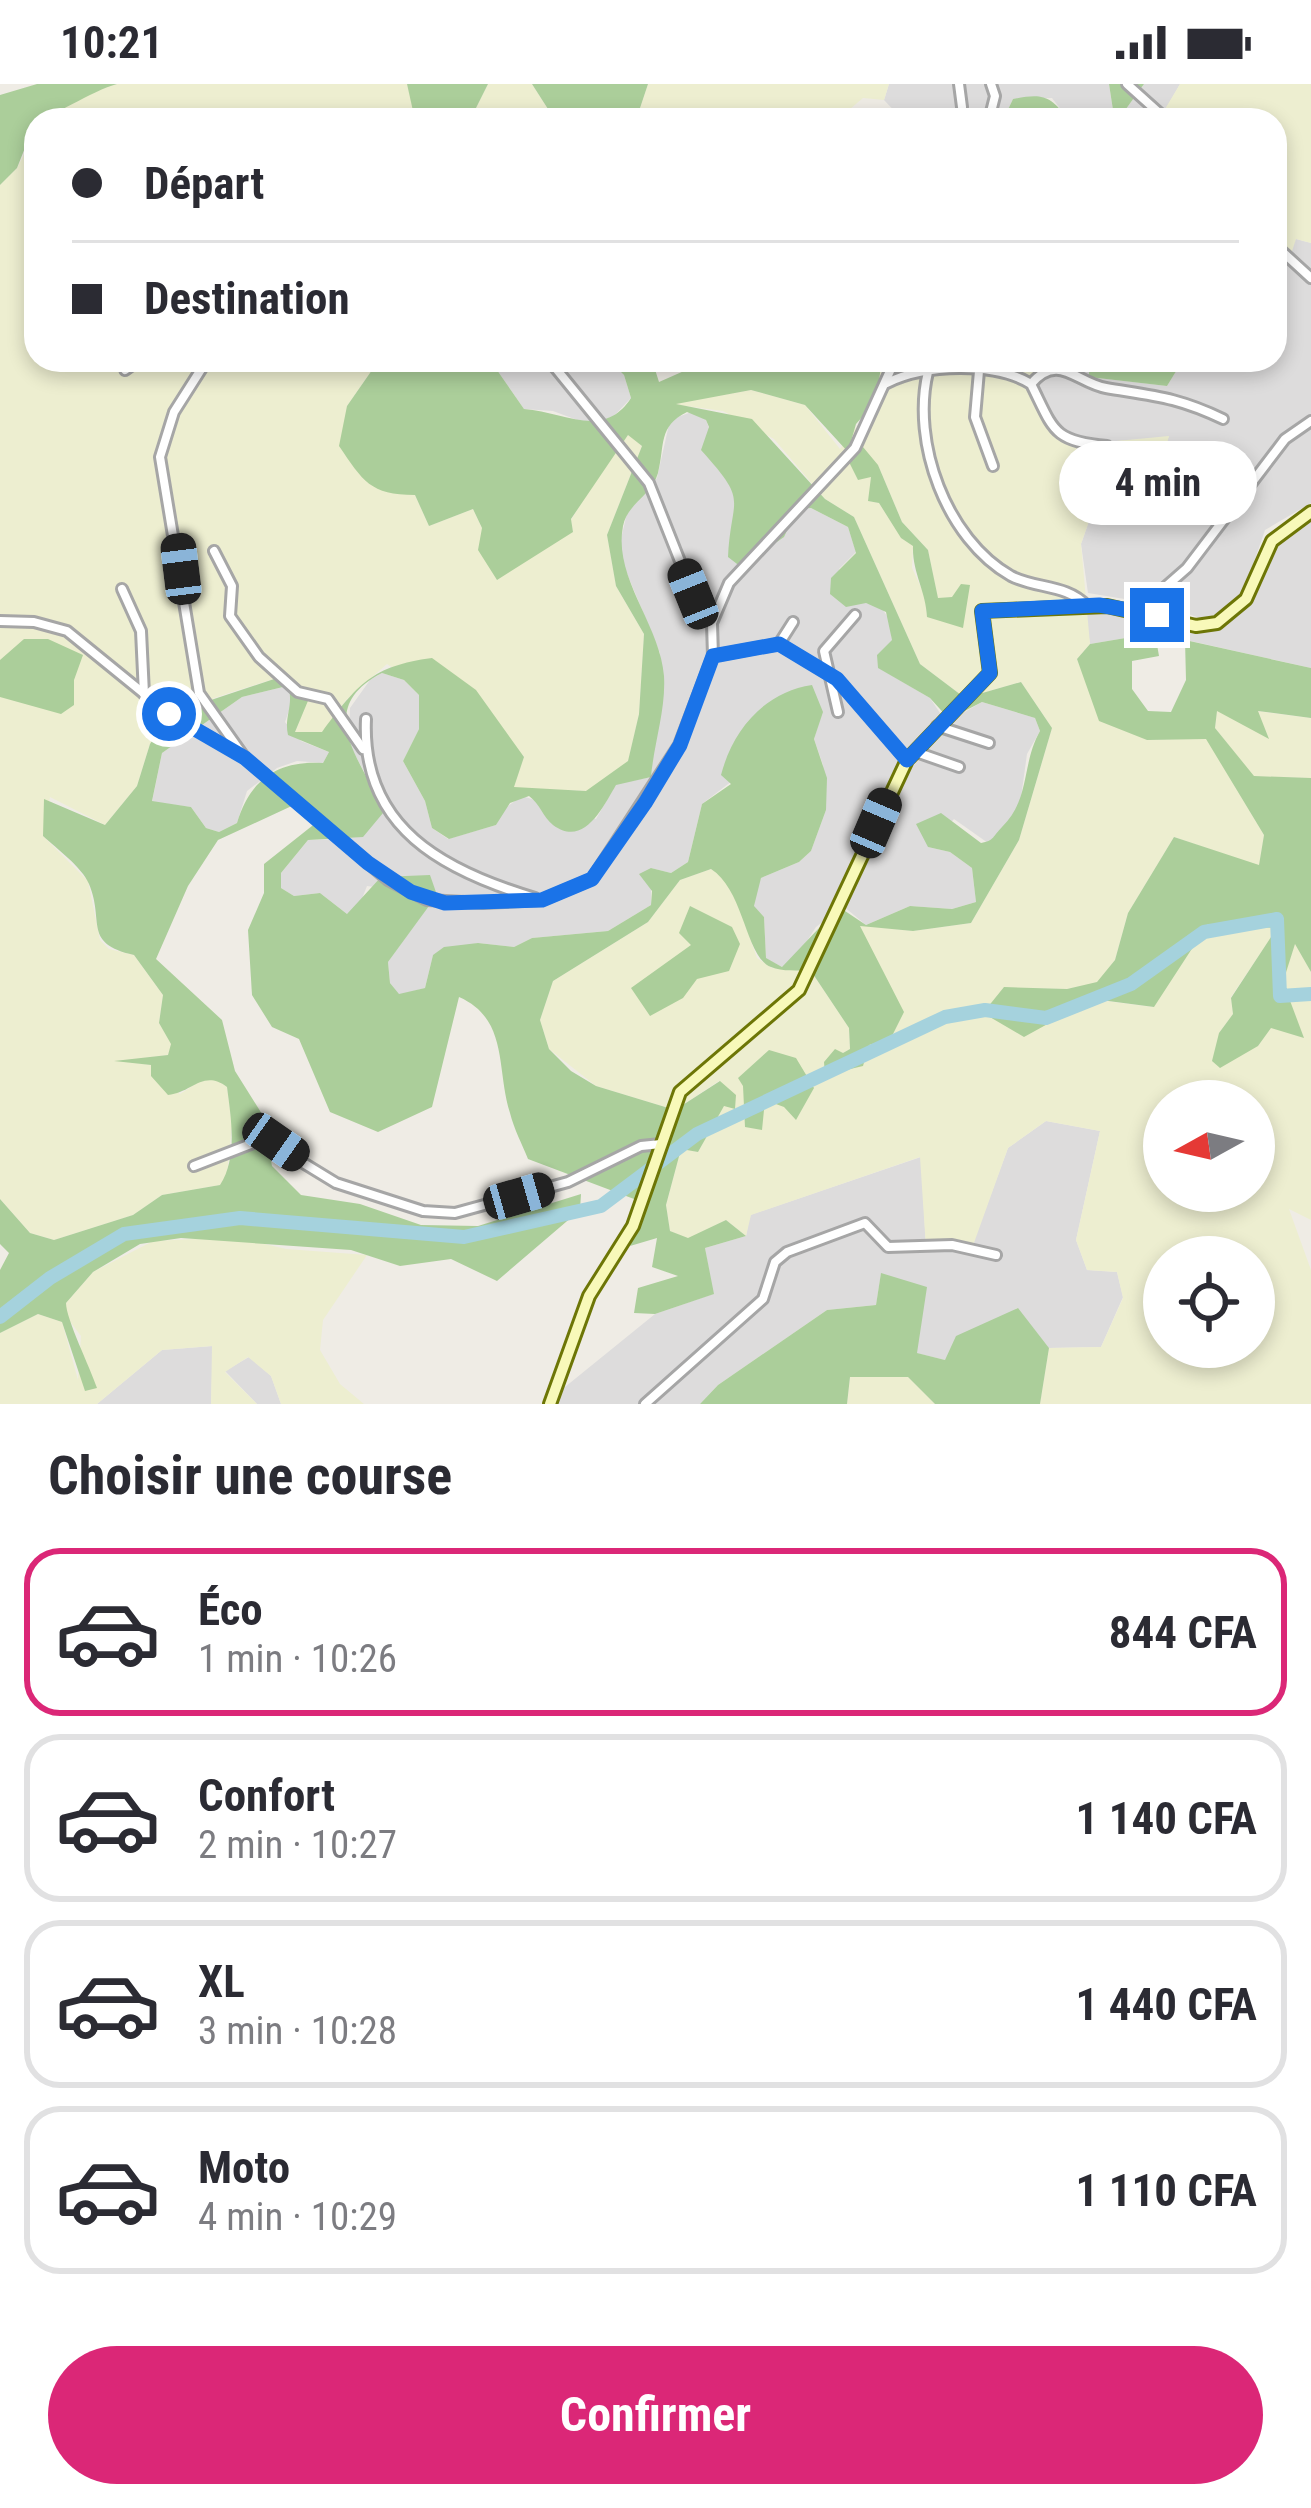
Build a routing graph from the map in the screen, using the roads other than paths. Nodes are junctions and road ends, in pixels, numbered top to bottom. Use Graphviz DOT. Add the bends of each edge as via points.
graph roads {
  1 [pos="959,84"];
  2 [pos="1127,84"];
  3 [pos="962,107"];
  4 [pos="1154,108"];
  5 [pos="1287,256"];
  6 [pos="1311,278"];
  7 [pos="200,372"];
  8 [pos="559,372"];
  9 [pos="890,372"];
  10 [pos="928,372"];
  11 [pos="979,372"];
  12 [pos="994,372"];
  13 [pos="1044,372"];
  14 [pos="1075,372"];
  15 [pos="886,383"];
  16 [pos="1031,384"];
  17 [pos="1223,419"];
  18 [pos="1311,421"];
  19 [pos="1107,446"];
  20 [pos="993,466"];
  21 [pos="1311,512"];
  22 [pos="214,551"];
  23 [pos="122,589"];
  24 [pos="1088,606"];
  25 [pos="1138,611"];
  26 [pos="854,615"];
  27 [pos="0,621"];
  28 [pos="793,622"];
  29 [pos="712,623"];
  30 [pos="779,644"];
  31 [pos="713,656"];
  32 [pos="828,672"];
  33 [pos="144,696"];
  34 [pos="838,712"];
  35 [pos="366,719"];
  36 [pos="936,725"];
  37 [pos="989,743"];
  38 [pos="367,755"];
  39 [pos="911,756"];
  40 [pos="245,758"];
  41 [pos="959,767"];
  42 [pos="542,900"];
  43 [pos="663,1144"];
  44 [pos="194,1166"];
  45 [pos="996,1255"];
  46 [pos="550,1404"];
  47 [pos="645,1404"];
  1 -- 3 [label="street"];
  2 -- 4 [label="street"];
  5 -- 6 [label="street"];
  7 -- 40 [label="street" via="164,433 161,485 177,533 195,682"];
  8 -- 29 [label="street" via="649,482"];
  9 -- 15 [label="street"];
  10 -- 15 [label="street"];
  10 -- 24 [label="street" via="926,437 953,515 1013,577 1077,595"];
  11 -- 20 [label="street" via="975,417"];
  12 -- 16 [label="street"];
  13 -- 16 [label="street"];
  14 -- 17 [label="street" via="1098,386 1155,392"];
  15 -- 29 [label="street" via="855,448 738,571"];
  16 -- 19 [label="street" via="1054,431"];
  18 -- 25 [label="street" via="1286,439 1187,568"];
  21 -- 25 [label="street" via="1272,541 1246,599 1228,617 1196,626"];
  22 -- 38 [label="street" via="232,586 230,616 259,657 298,692 328,699"];
  23 -- 33 [label="street" via="141,632"];
  24 -- 25 [label="street"];
  24 -- 36 [label="street" via="982,611 990,673"];
  26 -- 32 [label="street" via="824,651"];
  27 -- 33 [label="street" via="67,631"];
  28 -- 30 [label="street"];
  29 -- 31 [label="street"];
  30 -- 31 [label="street"];
  30 -- 32 [label="street"];
  31 -- 42 [label="street" via="680,745 592,879"];
  32 -- 34 [label="street"];
  32 -- 39 [label="street"];
  33 -- 40 [label="street"];
  35 -- 38 [label="street"];
  36 -- 37 [label="street"];
  36 -- 39 [label="street"];
  38 -- 42 [label="street" via="382,799 433,858"];
  39 -- 41 [label="street"];
  39 -- 43 [label="street" via="808,976 680,1092"];
  40 -- 42 [label="street" via="411,892 445,903"];
  43 -- 44 [label="street" via="641,1146 568,1182 455,1213 406,1207 336,1183 264,1139"];
  43 -- 46 [label="street" via="633,1226 574,1330"];
  45 -- 47 [label="street" via="952,1245 888,1247 865,1222 787,1252 775,1262 763,1299"];
}
